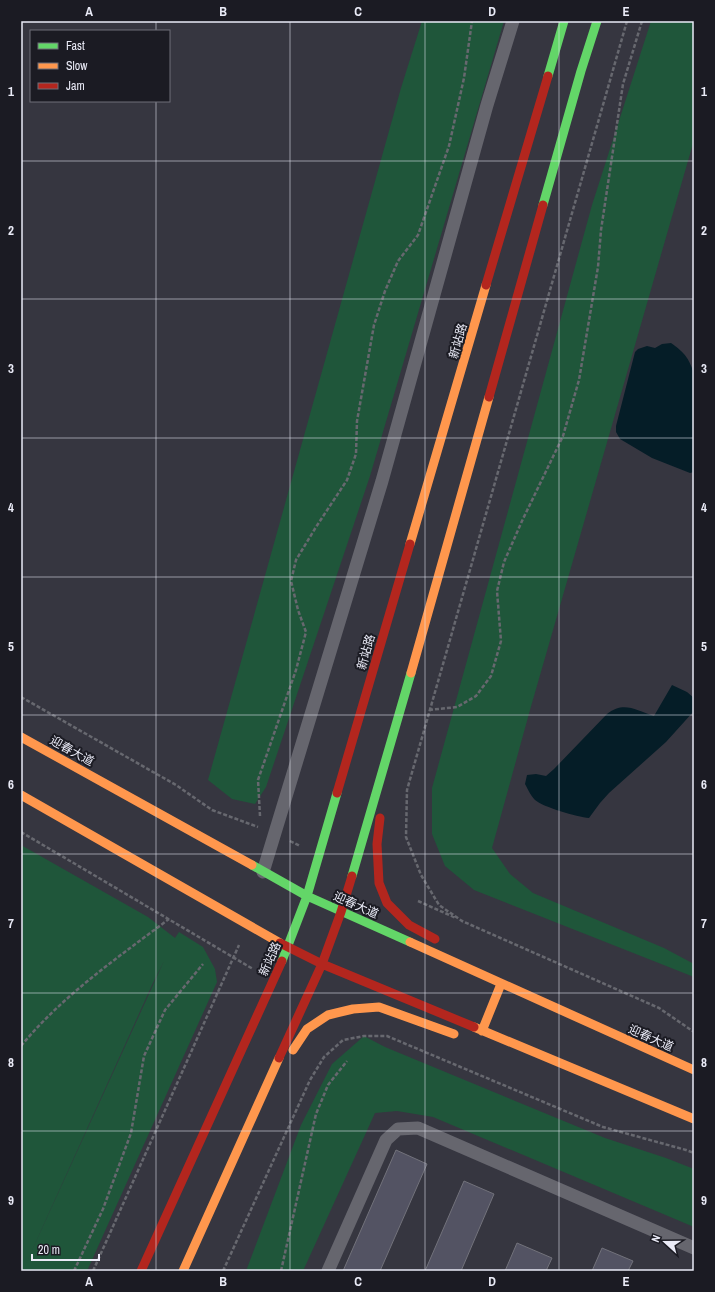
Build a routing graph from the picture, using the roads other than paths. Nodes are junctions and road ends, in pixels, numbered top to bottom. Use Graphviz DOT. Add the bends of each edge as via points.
graph roads {
  1 [pos="513,21"];
  2 [pos="564,21"];
  3 [pos="597,21"];
  4 [pos="21,737"];
  5 [pos="388,756"];
  6 [pos="21,795"];
  7 [pos="263,872"];
  8 [pos="307,896"];
  9 [pos="342,912"];
  10 [pos="444,943"];
  11 [pos="288,948"];
  12 [pos="322,964"];
  13 [pos="506,976"];
  14 [pos="501,984"];
  15 [pos="482,1031"];
  16 [pos="460,1036"];
  17 [pos="667,1059"];
  18 [pos="534,1062"];
  19 [pos="694,1070"];
  20 [pos="260,1101"];
  21 [pos="682,1114"];
  22 [pos="694,1119"];
  23 [pos="694,1248"];
  24 [pos="141,1271"];
  25 [pos="183,1271"];
  26 [pos="328,1271"];
  1 -- 7 [label="lane" via="382,481"];
  2 -- 8 [label="street, 新站路"];
  3 -- 5 [label="street"];
  4 -- 7 [label="street, 迎春大道"];
  5 -- 9 [label="street"];
  5 -- 10 [label="street" via="377,844 379,883 387,903 409,925"];
  6 -- 11 [label="street"];
  7 -- 8 [label="street, 迎春大道"];
  8 -- 9 [label="street, 迎春大道"];
  8 -- 11 [label="street, 新站路"];
  9 -- 12 [label="street"];
  9 -- 14 [label="street, 迎春大道"];
  11 -- 12 [label="street"];
  11 -- 24 [label="street, 新站路"];
  12 -- 15 [label="street"];
  12 -- 20 [label="street"];
  13 -- 17 [label="street"];
  14 -- 15 [label="street"];
  14 -- 17 [label="street, 迎春大道"];
  15 -- 21 [label="street"];
  16 -- 20 [label="street" via="379,1008 353,1009 328,1015 307,1029"];
  17 -- 19 [label="street, 迎春大道"];
  18 -- 21 [label="street"];
  20 -- 25 [label="street"];
  21 -- 22 [label="street"];
  23 -- 26 [label="lane" via="418,1128 398,1129 386,1140"];
}
